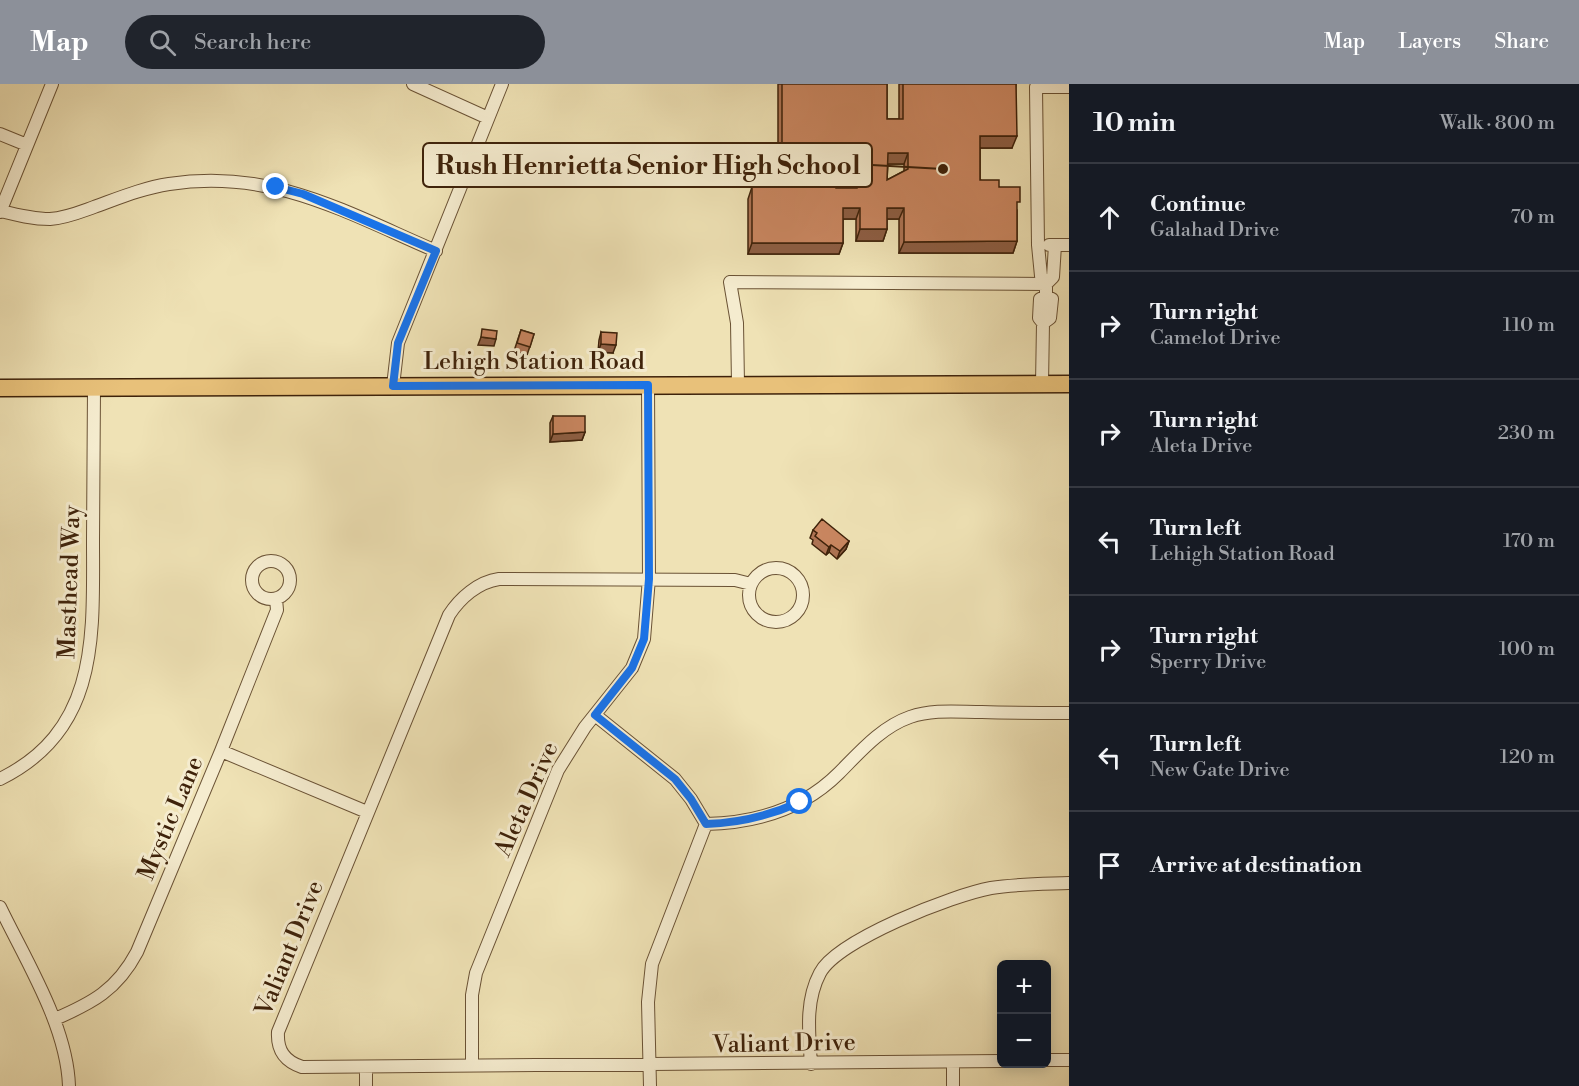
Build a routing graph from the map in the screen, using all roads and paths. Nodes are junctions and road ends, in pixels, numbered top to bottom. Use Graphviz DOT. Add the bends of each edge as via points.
graph roads {
  1 [pos="52,84"];
  2 [pos="413,84"];
  3 [pos="502,84"];
  4 [pos="1069,87"];
  5 [pos="488,118"];
  6 [pos="0,134"];
  7 [pos="27,145"];
  8 [pos="0,212"];
  9 [pos="1038,245"];
  10 [pos="1055,245"];
  11 [pos="1069,245"];
  12 [pos="436,251"];
  13 [pos="1046,290"];
  14 [pos="738,384"];
  15 [pos="1042,384"];
  16 [pos="1069,384"];
  17 [pos="648,385"];
  18 [pos="393,386"];
  19 [pos="0,388"];
  20 [pos="94,388"];
  21 [pos="649,579"];
  22 [pos="751,584"];
  23 [pos="276,598"];
  24 [pos="1069,713"];
  25 [pos="595,715"];
  26 [pos="221,751"];
  27 [pos="0,779"];
  28 [pos="367,812"];
  29 [pos="706,824"];
  30 [pos="1069,883"];
  31 [pos="0,907"];
  32 [pos="55,1019"];
  33 [pos="1051,1060"];
  34 [pos="1069,1060"];
  35 [pos="997,1061"];
  36 [pos="953,1063"];
  37 [pos="811,1064"];
  38 [pos="472,1066"];
  39 [pos="650,1066"];
  40 [pos="366,1068"];
  41 [pos="69,1086"];
  42 [pos="366,1086"];
  43 [pos="650,1086"];
  44 [pos="953,1086"];
  1 -- 7 [label="street"];
  2 -- 5 [label="street"];
  3 -- 5 [label="street"];
  4 -- 9 [label="street" via="1036,87"];
  5 -- 12 [label="street"];
  6 -- 7 [label="street"];
  7 -- 8 [label="street"];
  8 -- 12 [label="street" via="52,219 169,184 222,180 303,194"];
  9 -- 10 [label="street"];
  9 -- 13 [label="street"];
  10 -- 11 [label="street"];
  10 -- 13 [label="street" via="1054,272"];
  12 -- 18 [label="street" via="398,343"];
  13 -- 14 [label="street" via="730,282 737,323"];
  13 -- 15 [label="street" via="1052,299 1050,318 1043,323"];
  14 -- 15 [label="main road, Lehigh Station Road"];
  14 -- 17 [label="main road, Lehigh Station Road"];
  15 -- 16 [label="main road, Lehigh Station Road"];
  17 -- 18 [label="main road, Lehigh Station Road"];
  17 -- 21 [label="street, Aleta Drive"];
  18 -- 20 [label="main road, Lehigh Station Road"];
  19 -- 20 [label="main road, Lehigh Station Road"];
  20 -- 27 [label="street, Masthead Way" via="92,638 88,665 74,709 62,728 29,762"];
  21 -- 22 [label="street, Valiant Drive" via="735,580"];
  21 -- 25 [label="street, Aleta Drive" via="640,652"];
  21 -- 28 [label="street, Valiant Drive" via="500,579 466,595 448,615"];
  22 -- 22 [label="street" via="749,601 765,621 783,622 798,612 802,604 801,586 790,572 772,568 756,576"];
  23 -- 26 [label="street, Mystic Lane" via="277,610"];
  24 -- 29 [label="street" via="940,712 909,717 884,731 819,791 800,802 753,820"];
  25 -- 29 [label="street" via="675,779"];
  25 -- 38 [label="street, Aleta Drive" via="558,770 476,972 471,995"];
  26 -- 28 [label="street"];
  26 -- 32 [label="street, Mystic Lane" via="131,963 108,991"];
  28 -- 40 [label="street, Valiant Drive" via="277,1042 284,1056 302,1067"];
  29 -- 39 [label="street" via="652,964 648,1002"];
  30 -- 37 [label="street" via="994,888 945,901 834,957 820,972 813,988 808,1028"];
  31 -- 32 [label="street"];
  32 -- 41 [label="street" via="68,1066"];
  33 -- 34 [label="street"];
  35 -- 36 [label="street, Valiant Drive"];
  36 -- 37 [label="street, Valiant Drive"];
  36 -- 44 [label="street"];
  37 -- 39 [label="street, Valiant Drive"];
  38 -- 39 [label="street, Valiant Drive"];
  38 -- 40 [label="street, Valiant Drive"];
  39 -- 43 [label="street"];
  40 -- 42 [label="street"];
}
